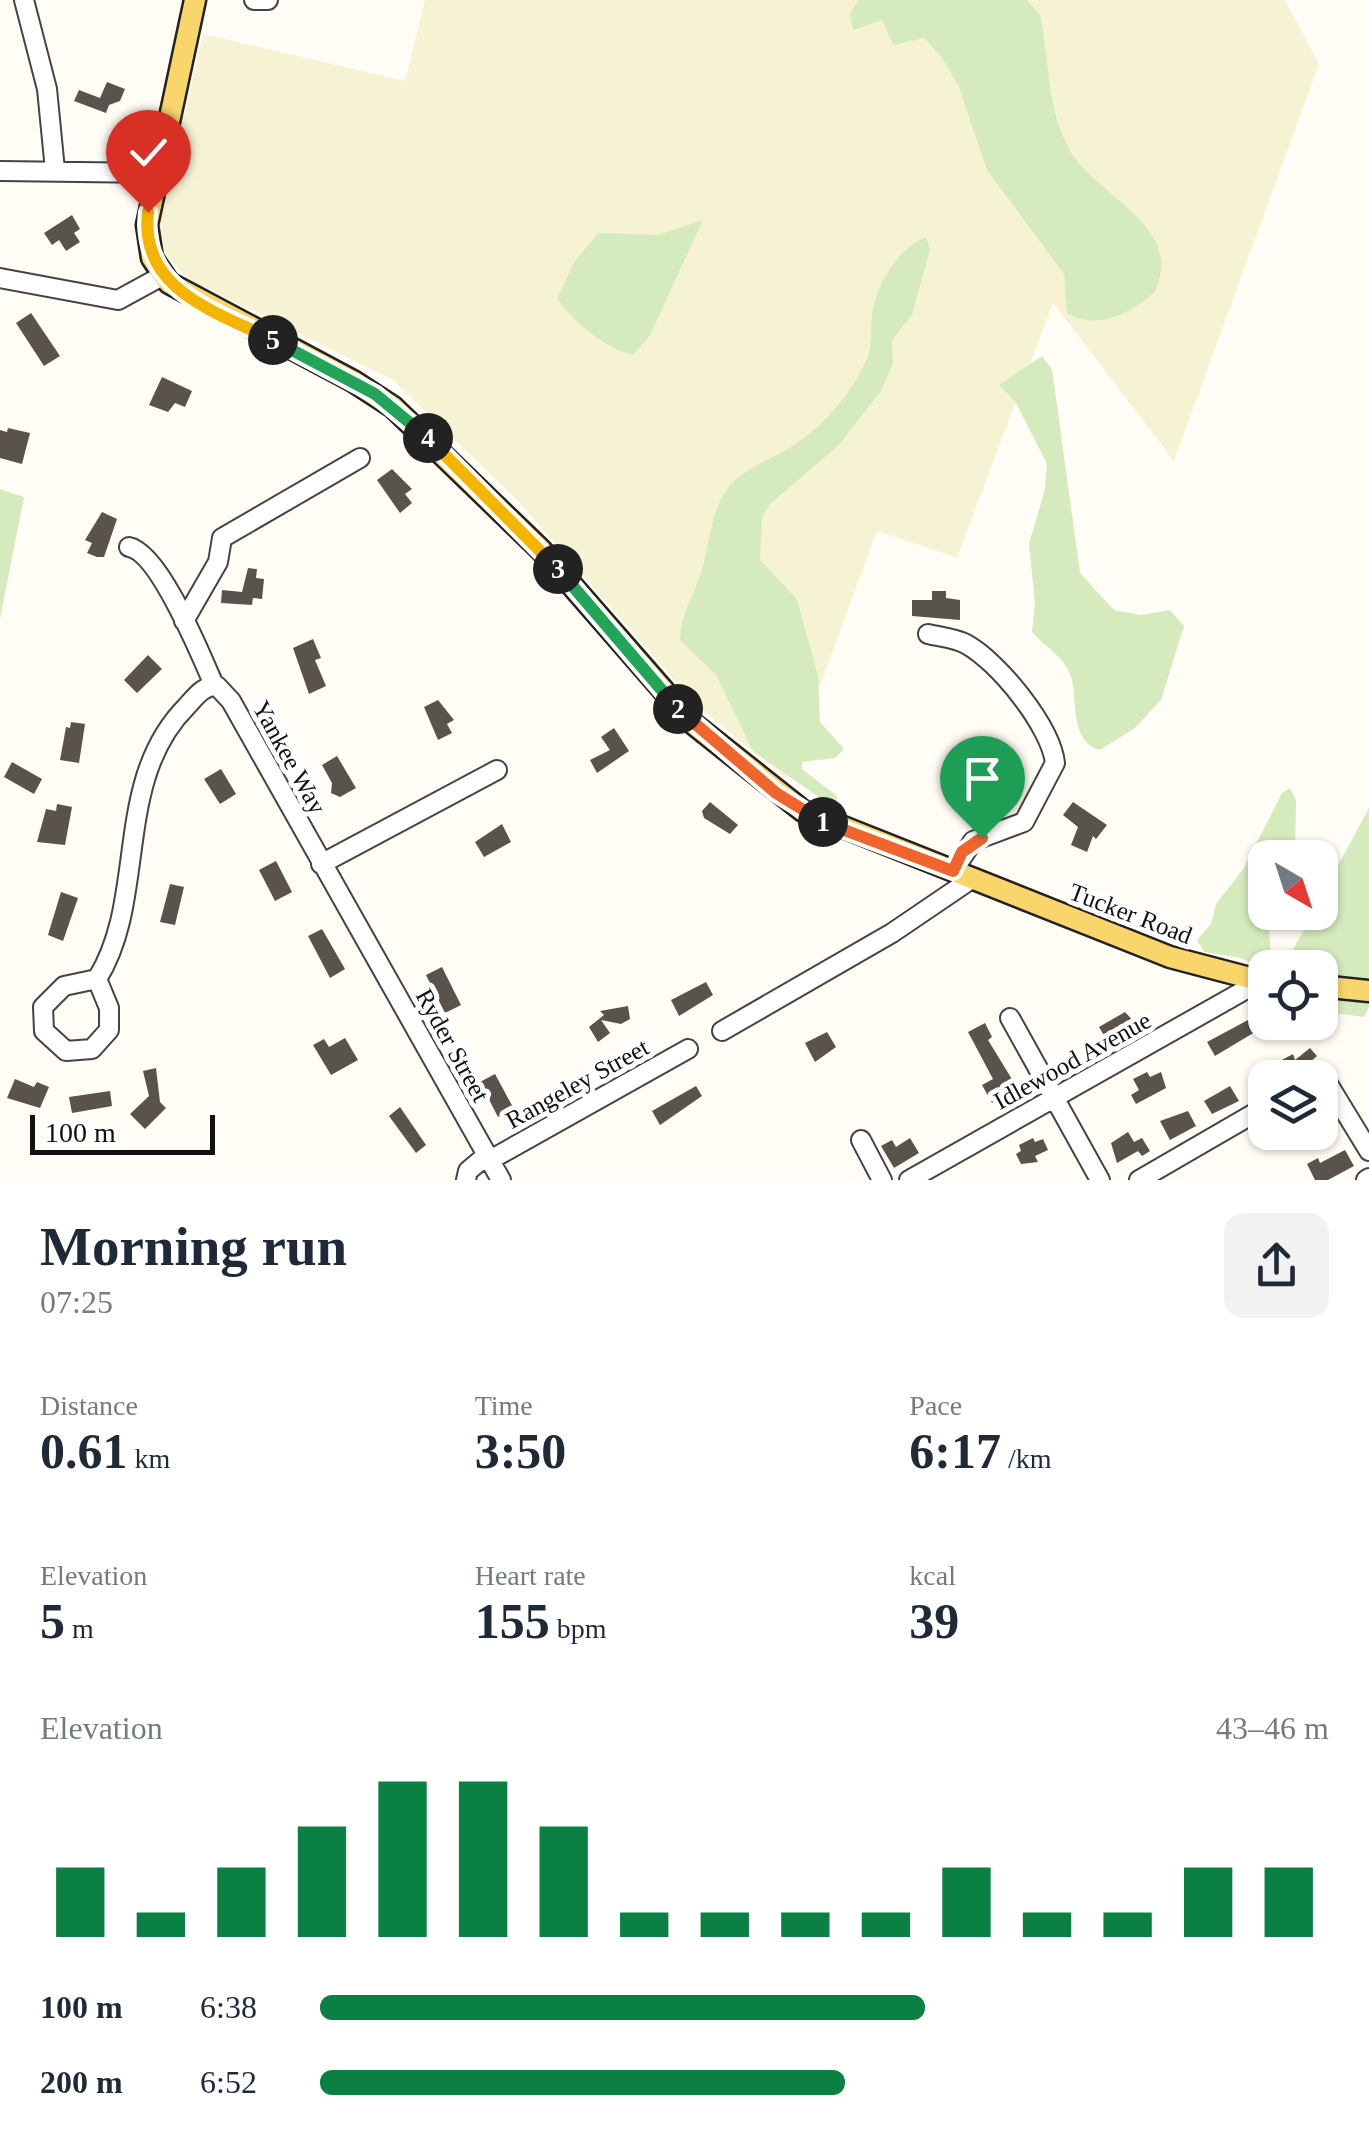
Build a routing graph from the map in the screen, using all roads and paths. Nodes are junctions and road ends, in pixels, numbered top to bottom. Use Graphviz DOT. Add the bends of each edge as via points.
graph roads {
  1 [pos="24,0"];
  2 [pos="195,0"];
  3 [pos="254,0"];
  4 [pos="268,0"];
  5 [pos="55,170"];
  6 [pos="0,171"];
  7 [pos="157,173"];
  8 [pos="162,276"];
  9 [pos="0,278"];
  10 [pos="360,458"];
  11 [pos="130,547"];
  12 [pos="184,621"];
  13 [pos="928,634"];
  14 [pos="214,685"];
  15 [pos="497,770"];
  16 [pos="321,864"];
  17 [pos="963,874"];
  18 [pos="1248,978"];
  19 [pos="97,979"];
  20 [pos="392,986"];
  21 [pos="1338,988"];
  22 [pos="1248,990"];
  23 [pos="1369,991"];
  24 [pos="1010,1018"];
  25 [pos="722,1030"];
  26 [pos="688,1049"];
  27 [pos="1056,1099"];
  28 [pos="1338,1104"];
  29 [pos="1248,1117"];
  30 [pos="861,1140"];
  31 [pos="1369,1151"];
  32 [pos="489,1157"];
  33 [pos="466,1180"];
  34 [pos="502,1180"];
  35 [pos="882,1180"];
  36 [pos="909,1180"];
  37 [pos="1100,1180"];
  38 [pos="1139,1180"];
  1 -- 5 [label="street" via="48,88"];
  2 -- 7 [label="main road"];
  3 -- 4 [label="street"];
  5 -- 6 [label="street"];
  5 -- 7 [label="street"];
  7 -- 8 [label="main road" via="147,237"];
  8 -- 9 [label="street" via="118,300"];
  8 -- 17 [label="main road, Tucker Road" via="200,304 353,381 411,422 540,550 671,701 776,793 838,829"];
  10 -- 12 [label="street" via="222,538 218,562"];
  11 -- 12 [label="street" via="146,557"];
  12 -- 14 [label="street"];
  13 -- 17 [label="street" via="969,646 1012,686 1047,737 1056,764 1024,822 973,842"];
  14 -- 16 [label="street, Yankee Way" via="231,701"];
  14 -- 19 [label="street" via="156,742 115,938"];
  15 -- 16 [label="street"];
  16 -- 20 [label="street, Yankee Way"];
  17 -- 18 [label="main road, Tucker Road" via="1170,956"];
  17 -- 25 [label="street" via="892,933"];
  19 -- 19 [label="street" via="64,986 44,1007 44,1031 66,1051 92,1049 109,1030 112,1020"];
  20 -- 32 [label="street, Ryder Street"];
  21 -- 23 [label="main road"];
  22 -- 27 [label="street, Idlewood Avenue"];
  24 -- 27 [label="street"];
  26 -- 32 [label="street, Rangeley Street"];
  27 -- 36 [label="street, Idlewood Avenue"];
  27 -- 37 [label="street"];
  28 -- 31 [label="street"];
  29 -- 38 [label="street"];
  30 -- 35 [label="street"];
  32 -- 33 [label="street"];
  32 -- 34 [label="street, Ryder Street"];
}
